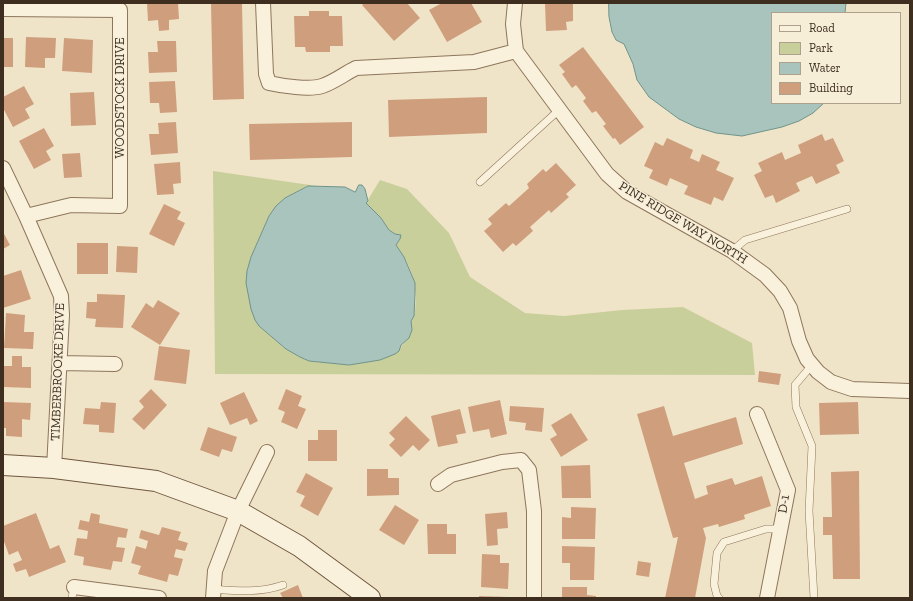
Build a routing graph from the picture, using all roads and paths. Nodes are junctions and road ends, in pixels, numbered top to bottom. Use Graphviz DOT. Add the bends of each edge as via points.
graph roads {
  1 [pos="263,3"];
  2 [pos="515,3"];
  3 [pos="3,9"];
  4 [pos="516,51"];
  5 [pos="559,110"];
  6 [pos="3,168"];
  7 [pos="480,182"];
  8 [pos="847,210"];
  9 [pos="26,216"];
  10 [pos="732,251"];
  11 [pos="60,362"];
  12 [pos="115,364"];
  13 [pos="812,365"];
  14 [pos="910,391"];
  15 [pos="757,414"];
  16 [pos="267,452"];
  17 [pos="3,465"];
  18 [pos="54,468"];
  19 [pos="438,484"];
  20 [pos="238,511"];
  21 [pos="780,529"];
  22 [pos="284,585"];
  23 [pos="73,592"];
  24 [pos="213,594"];
  25 [pos="139,597"];
  26 [pos="159,598"];
  27 [pos="370,598"];
  28 [pos="534,598"];
  29 [pos="720,598"];
  30 [pos="767,598"];
  31 [pos="814,598"];
  1 -- 4 [label="street" via="266,74 269,83 286,87 320,87 356,68 474,62"];
  2 -- 4 [label="street" via="513,24"];
  3 -- 9 [label="street, WOODSTOCK DRIVE" via="120,10 120,206 71,205"];
  4 -- 5 [label="street, PINE RIDGE WAY NORTH"];
  5 -- 7 [label="lane"];
  5 -- 10 [label="street, PINE RIDGE WAY NORTH" via="607,174 627,192"];
  6 -- 9 [label="street, TIMBERBROOKE DRIVE"];
  8 -- 10 [label="lane" via="745,240"];
  9 -- 11 [label="street, TIMBERBROOKE DRIVE" via="61,296"];
  10 -- 13 [label="street, PINE RIDGE WAY NORTH" via="765,275 780,291 790,308 799,341"];
  11 -- 12 [label="street"];
  11 -- 18 [label="street, TIMBERBROOKE DRIVE"];
  13 -- 14 [label="street, PINE RIDGE WAY NORTH" via="831,382 852,389"];
  13 -- 31 [label="lane" via="795,385 796,407 812,446 809,511"];
  15 -- 21 [label="street, D-1" via="788,490"];
  16 -- 20 [label="street"];
  17 -- 18 [label="street"];
  18 -- 20 [label="street" via="156,481"];
  19 -- 28 [label="street" via="451,475 502,462 521,460 529,470 534,511"];
  20 -- 24 [label="street" via="215,571"];
  20 -- 27 [label="street" via="299,546"];
  21 -- 29 [label="lane" via="766,529 724,542 717,553 714,584"];
  21 -- 30 [label="street, D-1"];
  22 -- 24 [label="lane" via="270,590"];
  23 -- 25 [label="street"];
  25 -- 26 [label="street"];
}
